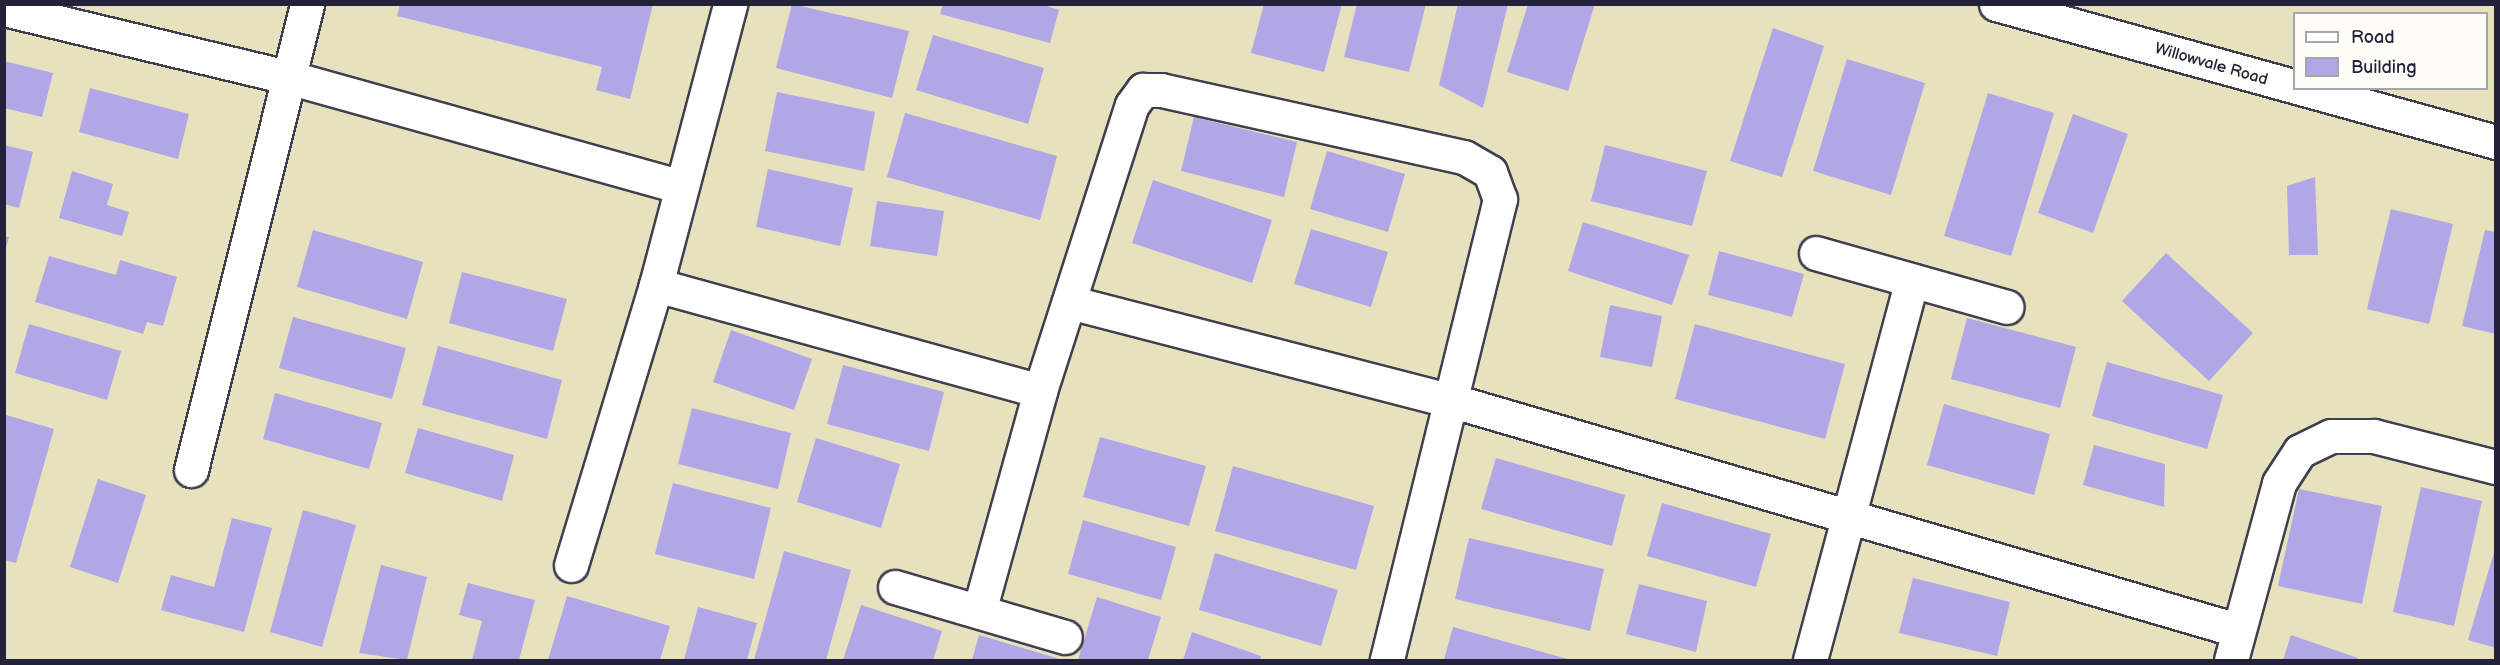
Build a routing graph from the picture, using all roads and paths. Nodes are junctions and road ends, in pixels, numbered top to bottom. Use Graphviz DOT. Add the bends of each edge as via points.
graph roads {
  1 [pos="308,4"];
  2 [pos="730,4"];
  3 [pos="1996,4"];
  4 [pos="4,9"];
  5 [pos="288,77"];
  6 [pos="2293,86"];
  7 [pos="2308,90"];
  8 [pos="2496,142"];
  9 [pos="679,186"];
  10 [pos="1816,253"];
  11 [pos="1912,280"];
  12 [pos="656,285"];
  13 [pos="1070,302"];
  14 [pos="2007,307"];
  15 [pos="1040,391"];
  16 [pos="1453,401"];
  17 [pos="2496,467"];
  18 [pos="191,470"];
  19 [pos="1849,517"];
  20 [pos="571,565"];
  21 [pos="895,587"];
  22 [pos="980,608"];
  23 [pos="1065,637"];
  24 [pos="2234,645"];
  25 [pos="1386,660"];
  26 [pos="1810,660"];
  1 -- 5 [label="street"];
  2 -- 9 [label="street"];
  3 -- 6 [label="street, Willowvale Road"];
  4 -- 5 [label="street"];
  5 -- 9 [label="street"];
  5 -- 18 [label="street"];
  7 -- 8 [label="street, Willowvale Road"];
  9 -- 12 [label="street"];
  10 -- 11 [label="street"];
  11 -- 14 [label="street"];
  11 -- 19 [label="street"];
  12 -- 15 [label="street"];
  12 -- 20 [label="street"];
  13 -- 15 [label="street"];
  13 -- 16 [label="street"];
  13 -- 16 [label="street" via="1132,105 1143,90 1464,157 1490,172 1500,199"];
  15 -- 22 [label="street"];
  16 -- 19 [label="street"];
  16 -- 25 [label="street"];
  17 -- 24 [label="street" via="2374,436 2331,436 2300,451 2279,483"];
  19 -- 24 [label="street"];
  19 -- 26 [label="street"];
  21 -- 22 [label="street"];
  22 -- 23 [label="street"];
}
